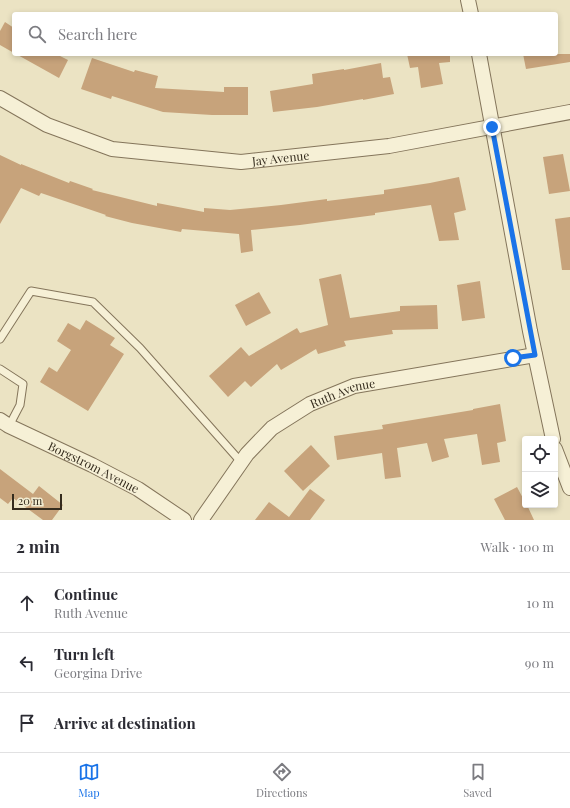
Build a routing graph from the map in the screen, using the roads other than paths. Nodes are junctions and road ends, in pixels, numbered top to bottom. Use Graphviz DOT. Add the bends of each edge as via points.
graph roads {
  1 [pos="468,0"];
  2 [pos="471,12"];
  3 [pos="479,56"];
  4 [pos="0,98"];
  5 [pos="570,112"];
  6 [pos="492,127"];
  7 [pos="0,339"];
  8 [pos="535,355"];
  9 [pos="0,370"];
  10 [pos="5,423"];
  11 [pos="552,436"];
  12 [pos="558,457"];
  13 [pos="241,462"];
  14 [pos="570,488"];
  15 [pos="184,520"];
  16 [pos="201,520"];
  1 -- 2 [label="street"];
  3 -- 6 [label="street"];
  4 -- 6 [label="street, Jay Avenue" via="47,125 112,149 241,162 389,146"];
  5 -- 6 [label="street, Jay Avenue"];
  6 -- 8 [label="street"];
  7 -- 13 [label="lane" via="31,292 93,302 140,348"];
  8 -- 11 [label="street"];
  8 -- 13 [label="street, Ruth Avenue" via="354,386 310,404 272,428"];
  9 -- 10 [label="lane" via="24,384 20,405"];
  10 -- 15 [label="street, Borgstrom Avenue" via="138,489"];
  12 -- 14 [label="street"];
  13 -- 16 [label="street, Ruth Avenue"];
}
